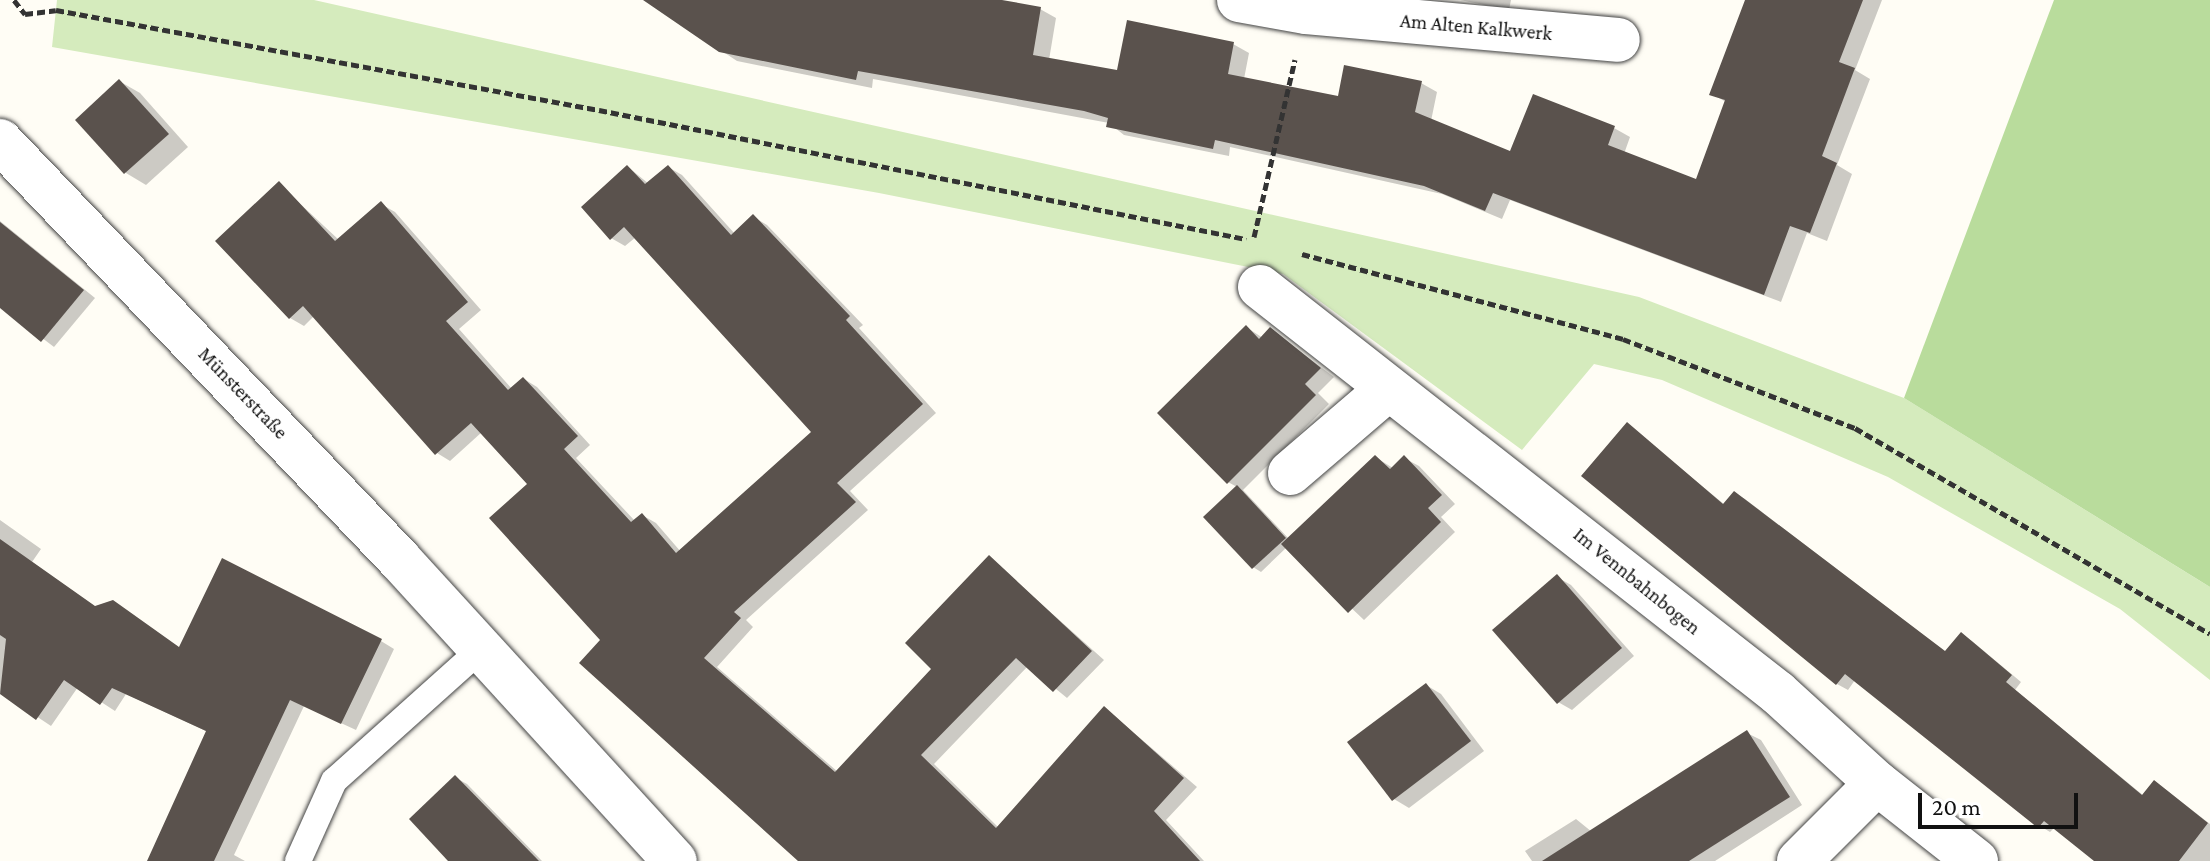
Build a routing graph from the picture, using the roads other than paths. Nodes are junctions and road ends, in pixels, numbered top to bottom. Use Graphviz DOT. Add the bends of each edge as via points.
graph roads {
  1 [pos="1239,0"];
  2 [pos="1618,40"];
  3 [pos="0,141"];
  4 [pos="1260,287"];
  5 [pos="1388,389"];
  6 [pos="1290,473"];
  7 [pos="481,649"];
  8 [pos="1877,783"];
  9 [pos="298,861"];
  10 [pos="675,861"];
  11 [pos="1799,861"];
  12 [pos="1976,861"];
  1 -- 2 [label="street, Am Alten Kalkwerk" via="1306,12"];
  3 -- 7 [label="street, Münsterstraße"];
  4 -- 5 [label="street, Im Vennbahnbogen"];
  5 -- 6 [label="street"];
  5 -- 8 [label="street, Im Vennbahnbogen" via="1778,693"];
  7 -- 9 [label="lane" via="334,781"];
  7 -- 10 [label="street, Münsterstraße"];
  8 -- 11 [label="street"];
  8 -- 12 [label="street, Im Vennbahnbogen"];
}
